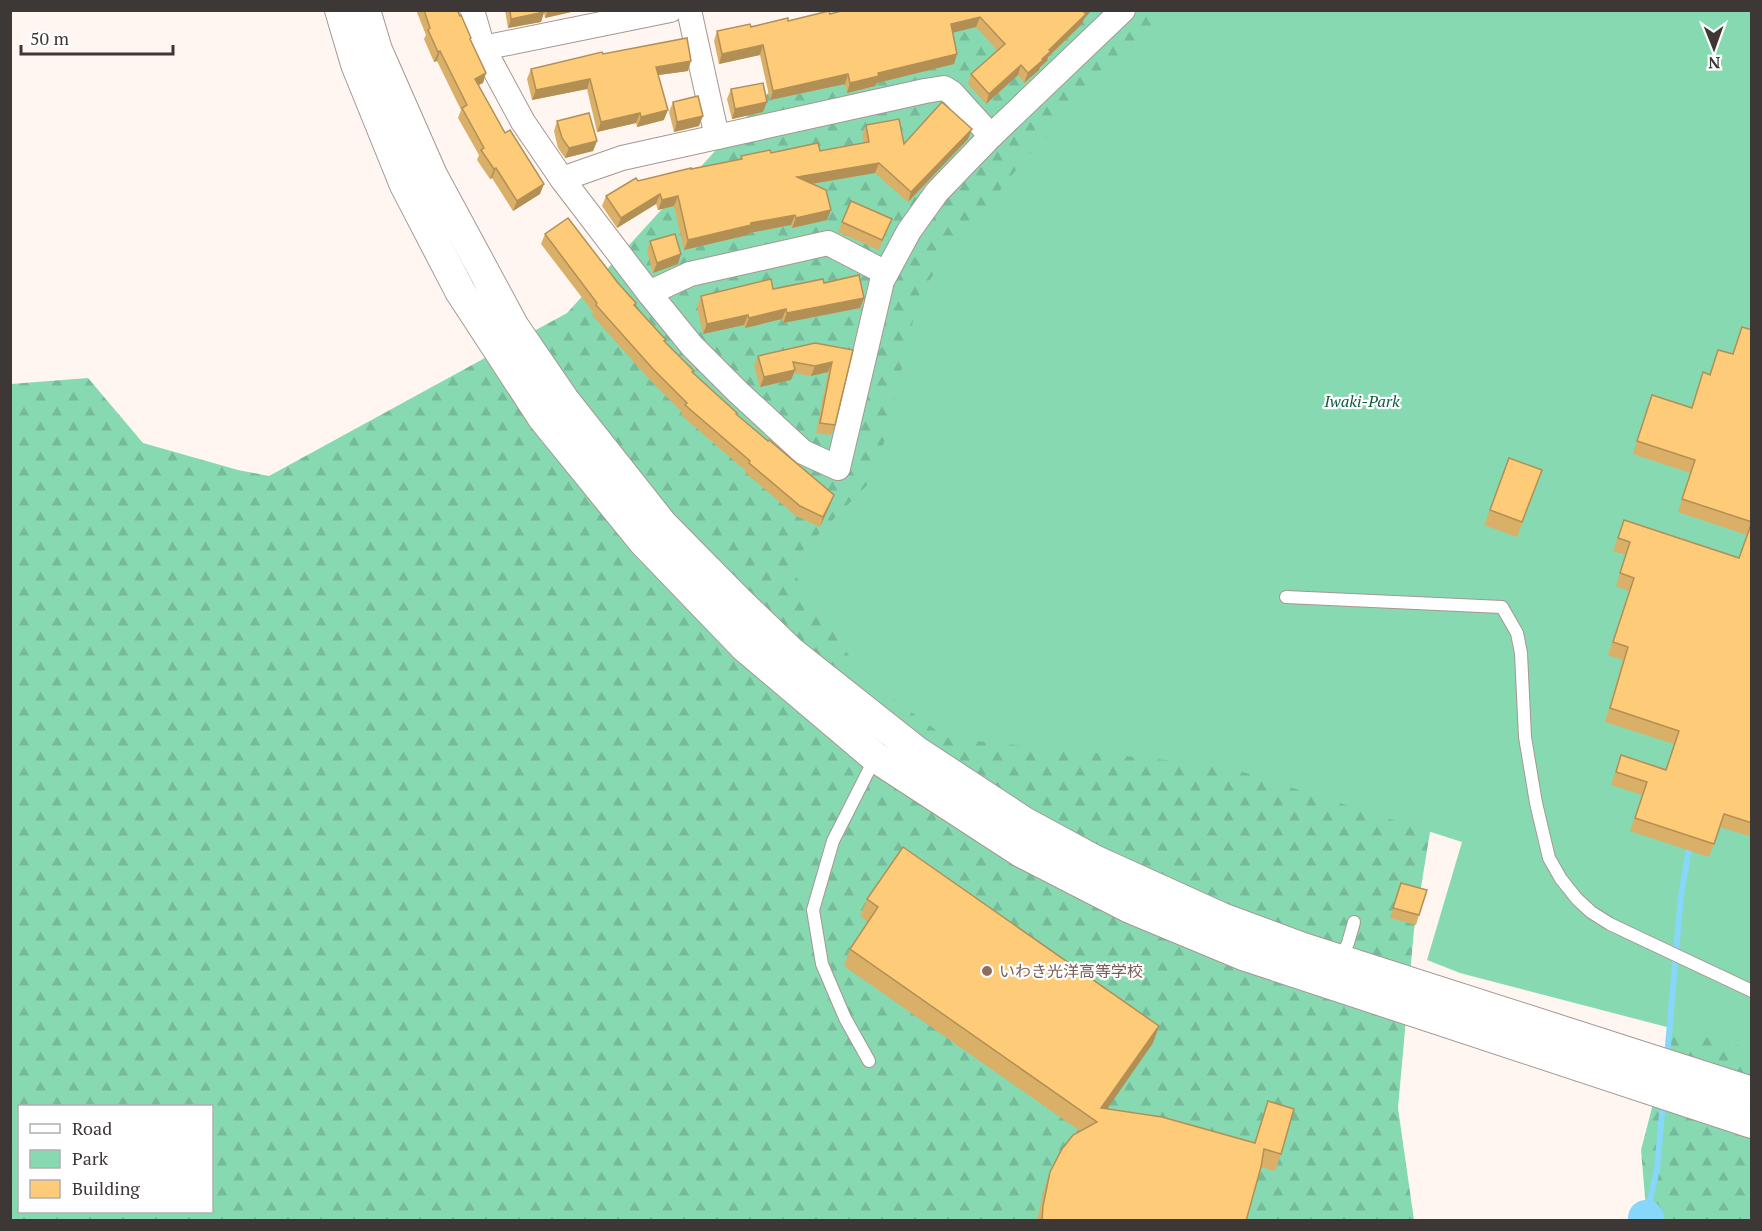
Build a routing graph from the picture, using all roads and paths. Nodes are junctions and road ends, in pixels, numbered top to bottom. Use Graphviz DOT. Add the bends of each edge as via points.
graph roads {
  1 [pos="340,10"];
  2 [pos="365,10"];
  3 [pos="472,10"];
  4 [pos="670,10"];
  5 [pos="689,10"];
  6 [pos="1123,10"];
  7 [pos="483,48"];
  8 [pos="991,136"];
  9 [pos="717,137"];
  10 [pos="562,179"];
  11 [pos="886,273"];
  12 [pos="649,293"];
  13 [pos="1286,597"];
  14 [pos="892,733"];
  15 [pos="875,757"];
  16 [pos="1354,922"];
  17 [pos="1340,960"];
  18 [pos="1752,991"];
  19 [pos="869,1060"];
  20 [pos="1752,1092"];
  21 [pos="1752,1123"];
  1 -- 15 [label="street" via="356,64 405,185 460,291 543,418 642,541 745,647"];
  2 -- 14 [label="street" via="377,50 432,175 514,327 564,400 662,524 724,587 791,652"];
  3 -- 7 [label="street"];
  4 -- 7 [label="street"];
  5 -- 9 [label="street"];
  6 -- 8 [label="street"];
  7 -- 10 [label="street" via="523,122"];
  8 -- 9 [label="street" via="944,88"];
  8 -- 11 [label="street" via="937,192"];
  9 -- 10 [label="street" via="622,158"];
  10 -- 12 [label="street"];
  11 -- 12 [label="street" via="828,243 690,274"];
  11 -- 12 [label="street" via="838,468 803,452 738,392 692,346"];
  13 -- 18 [label="lane" via="1502,607 1517,633 1525,737 1536,803 1549,858 1561,879 1591,912 1610,924"];
  14 -- 15 [label="street"];
  14 -- 17 [label="street" via="1024,822 1094,860 1222,918"];
  15 -- 19 [label="lane" via="832,841 813,910 822,964 845,1018"];
  15 -- 21 [label="street" via="1021,852 1130,908 1222,947"];
  16 -- 17 [label="lane"];
  17 -- 20 [label="street"];
}
